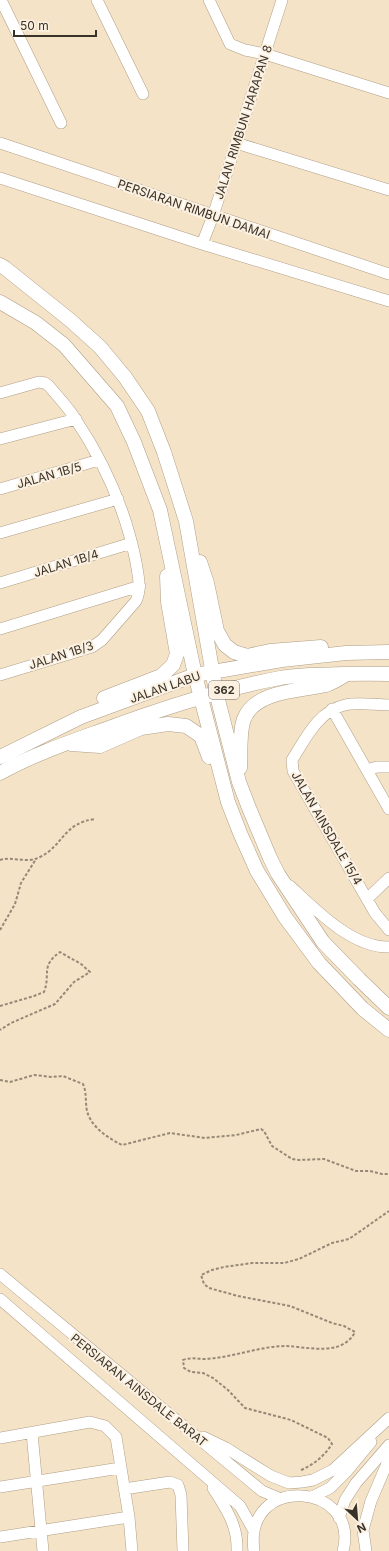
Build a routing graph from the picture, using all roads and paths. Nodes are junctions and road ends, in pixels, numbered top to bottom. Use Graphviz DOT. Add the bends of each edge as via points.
graph roads {
  1 [pos="1,0"];
  2 [pos="97,0"];
  3 [pos="209,0"];
  4 [pos="282,0"];
  5 [pos="265,54"];
  6 [pos="389,93"];
  7 [pos="143,94"];
  8 [pos="61,123"];
  9 [pos="0,143"];
  10 [pos="236,143"];
  11 [pos="0,178"];
  12 [pos="389,190"];
  13 [pos="213,216"];
  14 [pos="202,244"];
  15 [pos="0,265"];
  16 [pos="389,274"];
  17 [pos="389,301"];
  18 [pos="0,302"];
  19 [pos="0,393"];
  20 [pos="76,419"];
  21 [pos="0,439"];
  22 [pos="99,460"];
  23 [pos="0,489"];
  24 [pos="118,499"];
  25 [pos="0,533"];
  26 [pos="190,542"];
  27 [pos="132,543"];
  28 [pos="167,544"];
  29 [pos="0,583"];
  30 [pos="140,586"];
  31 [pos="0,629"];
  32 [pos="389,652"];
  33 [pos="346,653"];
  34 [pos="212,671"];
  35 [pos="351,672"];
  36 [pos="389,674"];
  37 [pos="0,675"];
  38 [pos="195,675"];
  39 [pos="216,692"];
  40 [pos="202,698"];
  41 [pos="389,705"];
  42 [pos="332,709"];
  43 [pos="57,728"];
  44 [pos="67,743"];
  45 [pos="0,757"];
  46 [pos="389,767"];
  47 [pos="367,770"];
  48 [pos="0,773"];
  49 [pos="240,782"];
  50 [pos="224,787"];
  51 [pos="389,809"];
  52 [pos="95,819"];
  53 [pos="36,858"];
  54 [pos="0,860"];
  55 [pos="278,874"];
  56 [pos="389,878"];
  57 [pos="367,899"];
  58 [pos="0,930"];
  59 [pos="389,930"];
  60 [pos="389,947"];
  61 [pos="0,1006"];
  62 [pos="389,1008"];
  63 [pos="0,1030"];
  64 [pos="389,1030"];
  65 [pos="0,1080"];
  66 [pos="389,1174"];
  67 [pos="389,1211"];
  68 [pos="0,1274"];
  69 [pos="0,1300"];
  70 [pos="389,1419"];
  71 [pos="183,1427"];
  72 [pos="32,1433"];
  73 [pos="0,1438"];
  74 [pos="389,1444"];
  75 [pos="389,1459"];
  76 [pos="120,1468"];
  77 [pos="297,1472"];
  78 [pos="207,1478"];
  79 [pos="36,1481"];
  80 [pos="0,1487"];
  81 [pos="124,1489"];
  82 [pos="312,1497"];
  83 [pos="281,1499"];
  84 [pos="129,1517"];
  85 [pos="339,1518"];
  86 [pos="41,1530"];
  87 [pos="254,1531"];
  88 [pos="0,1537"];
  89 [pos="345,1549"];
  90 [pos="43,1551"];
  91 [pos="132,1551"];
  92 [pos="183,1551"];
  93 [pos="237,1551"];
  94 [pos="254,1551"];
  95 [pos="366,1551"];
  1 -- 8 [label="street"];
  2 -- 7 [label="street"];
  3 -- 5 [label="street" via="230,44"];
  4 -- 5 [label="street, JALAN RIMBUN HARAPAN 8"];
  5 -- 6 [label="street"];
  5 -- 10 [label="street, JALAN RIMBUN HARAPAN 8"];
  9 -- 13 [label="street, PERSIARAN RIMBUN DAMAI"];
  10 -- 12 [label="street"];
  10 -- 13 [label="street, JALAN RIMBUN HARAPAN 8"];
  11 -- 14 [label="street"];
  13 -- 14 [label="street, JALAN RIMBUN HARAPAN 8"];
  13 -- 16 [label="street, PERSIARAN RIMBUN DAMAI"];
  14 -- 17 [label="street"];
  15 -- 26 [label="main road" via="70,320 100,347 125,377 148,411 164,452"];
  18 -- 28 [label="main road" via="36,323 64,345 117,406 160,510"];
  19 -- 20 [label="street" via="39,382 45,383"];
  20 -- 21 [label="street"];
  20 -- 22 [label="street"];
  22 -- 23 [label="street, JALAN 1B/5"];
  22 -- 24 [label="street"];
  24 -- 25 [label="street"];
  24 -- 27 [label="street"];
  26 -- 33 [label="main road" via="205,576 217,631 225,645 234,652 247,656 322,647"];
  26 -- 34 [label="main road"];
  27 -- 29 [label="street, JALAN 1B/4"];
  27 -- 30 [label="street"];
  28 -- 38 [label="main road"];
  28 -- 43 [label="main road" via="168,602 177,654 173,665 161,676 78,711"];
  30 -- 31 [label="street"];
  30 -- 37 [label="street, JALAN 1B/3" via="136,601 102,640 92,647"];
  32 -- 33 [label="main road, JALAN LABU / 362"];
  33 -- 34 [label="main road, JALAN LABU / 362"];
  34 -- 38 [label="main road, JALAN LABU / 362"];
  34 -- 39 [label="main road"];
  35 -- 36 [label="main road, JALAN LABU / 362"];
  35 -- 39 [label="main road, JALAN LABU / 362" via="282,678"];
  35 -- 49 [label="main road" via="327,685 268,696 252,707 244,718"];
  38 -- 40 [label="main road"];
  38 -- 43 [label="main road, JALAN LABU / 362"];
  39 -- 40 [label="main road, JALAN LABU / 362"];
  39 -- 49 [label="main road"];
  40 -- 44 [label="main road, JALAN LABU / 362" via="152,712"];
  40 -- 50 [label="main road"];
  41 -- 42 [label="street" via="346,705"];
  42 -- 47 [label="street"];
  42 -- 57 [label="street, JALAN AINSDALE 15/4" via="321,718 291,765"];
  43 -- 45 [label="main road, JALAN LABU / 362"];
  44 -- 48 [label="main road, JALAN LABU / 362" via="24,760"];
  44 -- 50 [label="main road" via="100,746 141,728 168,724 186,726 201,736"];
  46 -- 47 [label="street"];
  47 -- 51 [label="street"];
  49 -- 55 [label="main road"];
  50 -- 64 [label="main road" via="257,871 285,917 320,963 363,1009"];
  52 -- 53 [label="path" via="76,825 50,850"];
  53 -- 54 [label="path" via="24,861"];
  53 -- 58 [label="path" via="21,883 15,904"];
  55 -- 60 [label="street" via="340,929 363,942"];
  55 -- 62 [label="main road" via="323,942"];
  56 -- 57 [label="street"];
  57 -- 59 [label="street, JALAN AINSDALE 15/4"];
  61 -- 63 [label="path" via="44,992 47,965 60,952 90,972 74,982 55,1004"];
  65 -- 66 [label="path" via="17,1081 34,1075 63,1076 83,1084 86,1090 87,1112 97,1128 109,1139 122,1145 170,1133 205,1138 261,1129 272,1146 292,1159 324,1159 356,1171"];
  67 -- 77 [label="path" via="349,1239 332,1243 299,1259 284,1263 252,1263 224,1267 201,1275 204,1284 209,1288 290,1306 355,1332 353,1337 337,1347 275,1347 183,1360 184,1368 213,1378 245,1408 291,1420 328,1438 332,1444 320,1459"];
  68 -- 71 [label="street, PERSIARAN AINSDALE BARAT"];
  69 -- 78 [label="street, PERSIARAN AINSDALE BARAT"];
  70 -- 71 [label="street" via="333,1470 313,1480 289,1482 271,1476 226,1448"];
  70 -- 82 [label="street" via="347,1472 330,1488"];
  71 -- 83 [label="street, PERSIARAN AINSDALE BARAT" via="262,1491"];
  72 -- 73 [label="street"];
  72 -- 76 [label="street" via="90,1422 105,1426 116,1437"];
  72 -- 79 [label="street"];
  74 -- 85 [label="street" via="356,1483 345,1500"];
  75 -- 95 [label="street" via="371,1501 363,1530"];
  76 -- 79 [label="street"];
  76 -- 81 [label="street"];
  78 -- 87 [label="street, PERSIARAN AINSDALE BARAT" via="240,1506"];
  78 -- 93 [label="street" via="232,1520 238,1537"];
  79 -- 80 [label="street"];
  79 -- 86 [label="street"];
  81 -- 84 [label="street"];
  81 -- 92 [label="street" via="170,1482 178,1486 181,1495"];
  82 -- 83 [label="street" via="296,1495"];
  82 -- 85 [label="street" via="327,1505"];
  83 -- 87 [label="street" via="264,1511"];
  84 -- 86 [label="street"];
  84 -- 91 [label="street"];
  85 -- 89 [label="street" via="343,1526"];
  86 -- 88 [label="street"];
  86 -- 90 [label="street"];
  87 -- 94 [label="street"];
}
